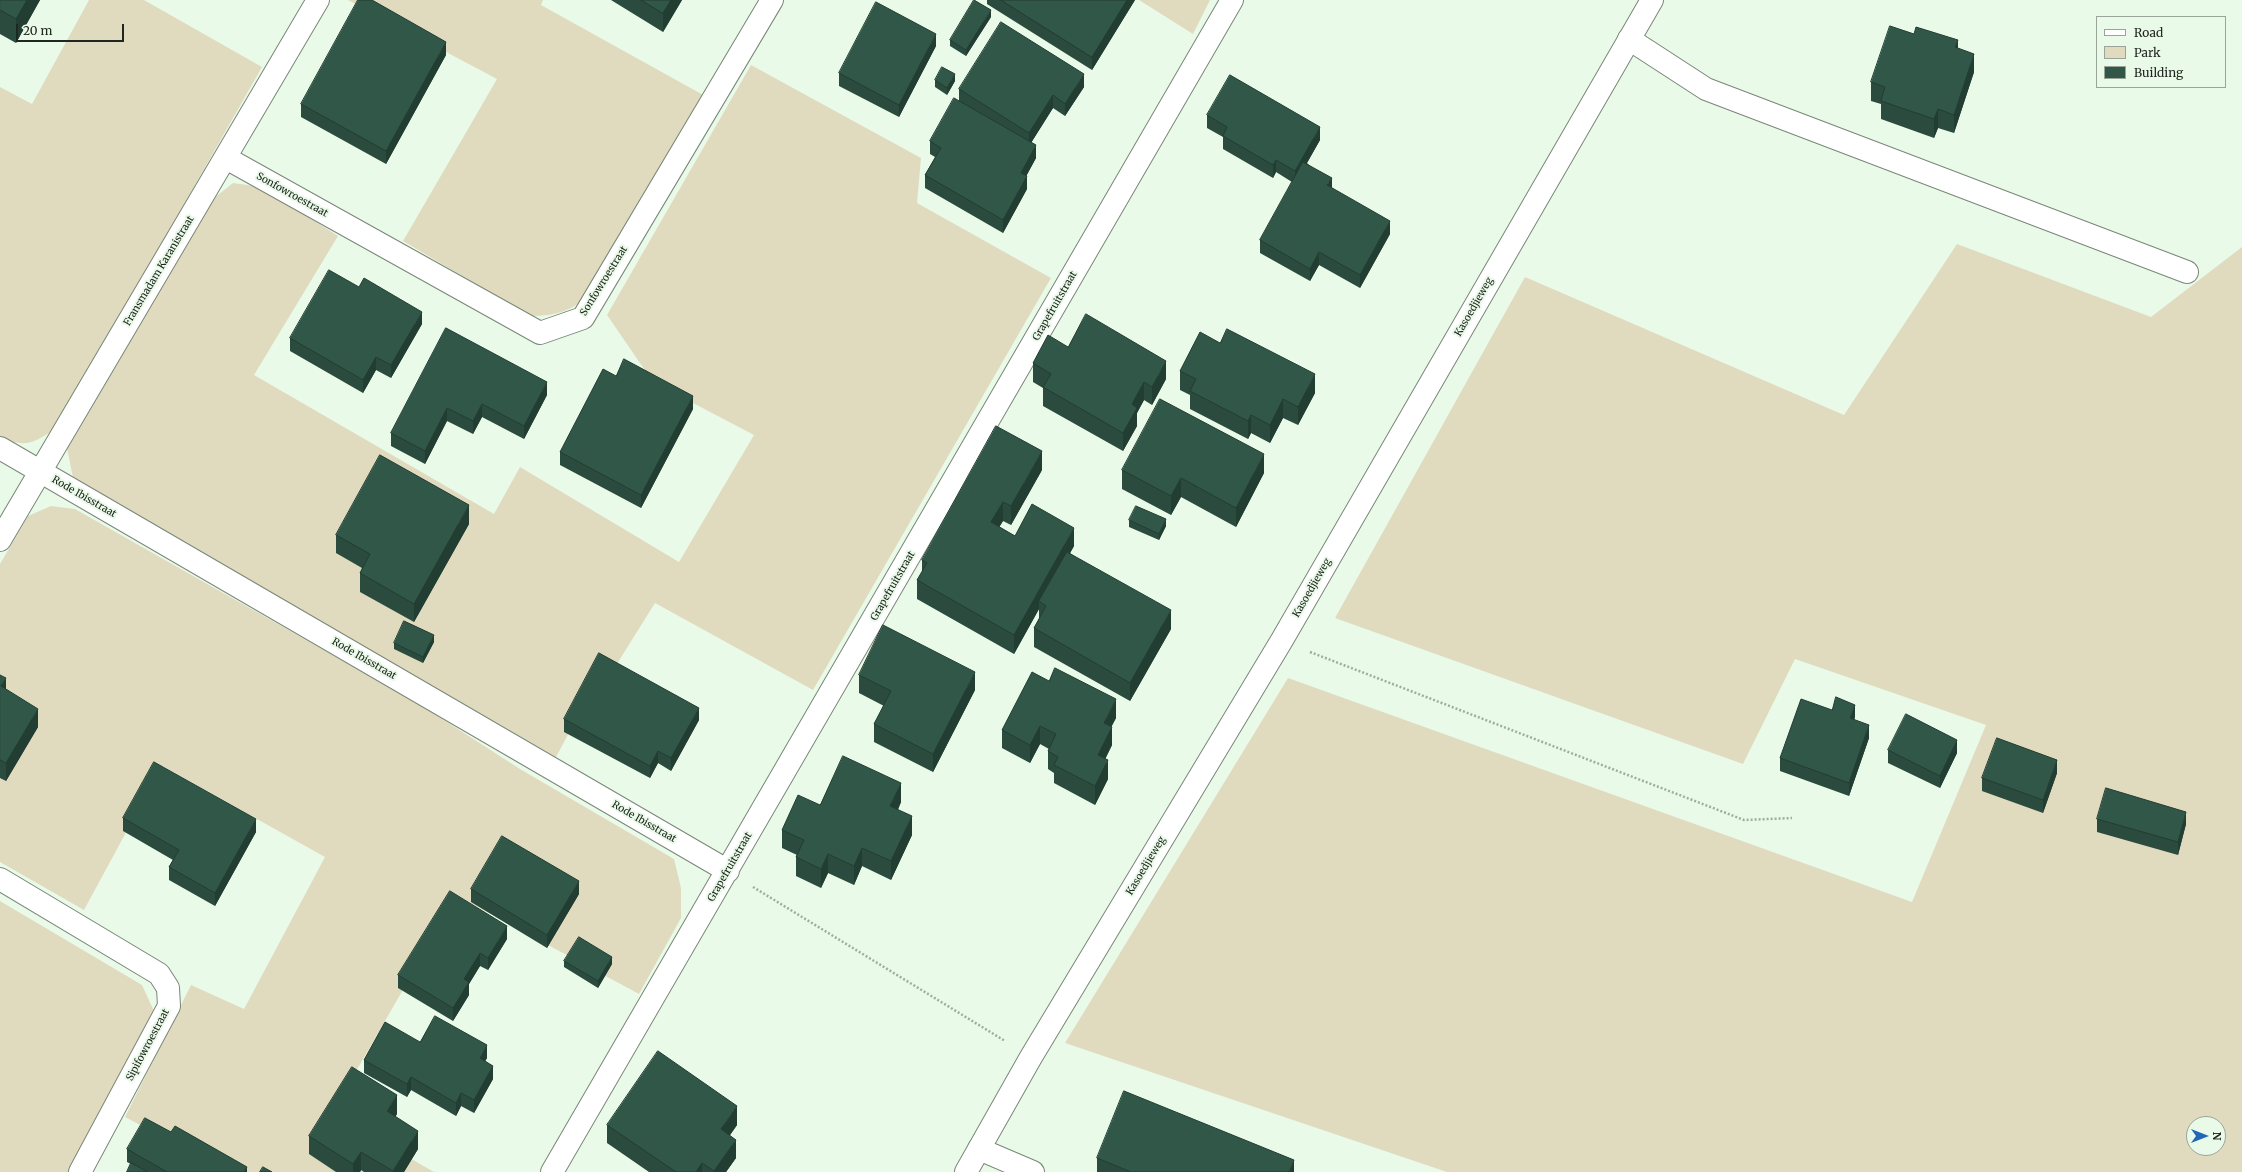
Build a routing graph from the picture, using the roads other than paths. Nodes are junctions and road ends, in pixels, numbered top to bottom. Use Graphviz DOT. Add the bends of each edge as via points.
graph roads {
  1 [pos="318,0"];
  2 [pos="772,0"];
  3 [pos="1232,0"];
  4 [pos="1652,0"];
  5 [pos="1629,38"];
  6 [pos="226,158"];
  7 [pos="2187,272"];
  8 [pos="0,448"];
  9 [pos="40,471"];
  10 [pos="0,540"];
  11 [pos="728,871"];
  12 [pos="0,879"];
  13 [pos="980,1149"];
  14 [pos="80,1172"];
  15 [pos="552,1172"];
  16 [pos="966,1172"];
  17 [pos="1033,1172"];
  1 -- 6 [label="street, Fransmadam Karanistraat"];
  2 -- 6 [label="street, Sonfowroestraat" via="583,318 540,333"];
  3 -- 11 [label="street, Grapefruitstraat"];
  4 -- 5 [label="street, Kasoedjieweg"];
  5 -- 7 [label="street" via="1706,89"];
  5 -- 13 [label="street, Kasoedjieweg" via="1282,640 1031,1057"];
  6 -- 9 [label="street, Fransmadam Karanistraat"];
  8 -- 9 [label="street, Rode Ibisstraat"];
  9 -- 10 [label="street, Fransmadam Karanistraat"];
  9 -- 11 [label="street, Rode Ibisstraat"];
  11 -- 15 [label="street, Grapefruitstraat"];
  12 -- 14 [label="street, Sipifowroestraat" via="159,974 168,988 169,1006"];
  13 -- 16 [label="street, Kasoedjieweg"];
  13 -- 17 [label="street"];
}
